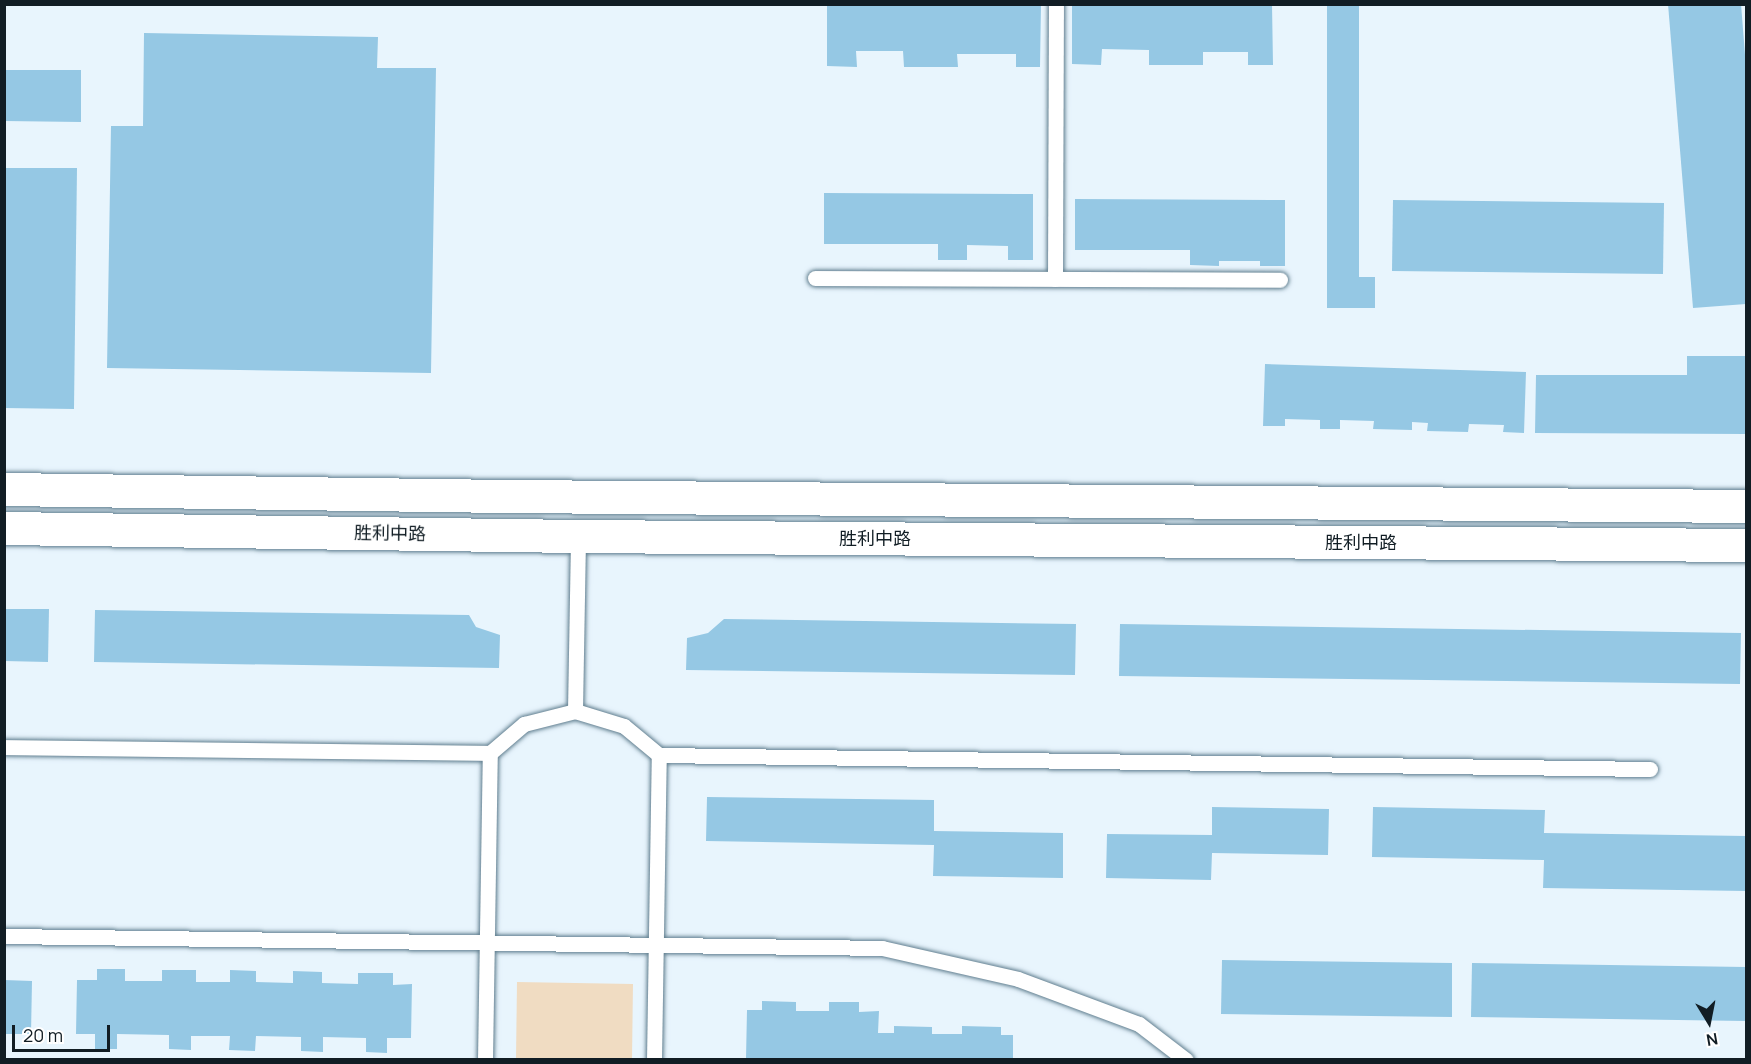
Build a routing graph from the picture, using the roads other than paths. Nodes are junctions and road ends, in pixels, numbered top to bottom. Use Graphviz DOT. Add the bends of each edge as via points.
graph roads {
  1 [pos="1056,4"];
  2 [pos="815,278"];
  3 [pos="1055,279"];
  4 [pos="1280,280"];
  5 [pos="4,489"];
  6 [pos="1746,506"];
  7 [pos="4,528"];
  8 [pos="578,536"];
  9 [pos="1746,545"];
  10 [pos="575,711"];
  11 [pos="4,747"];
  12 [pos="490,753"];
  13 [pos="658,755"];
  14 [pos="1650,769"];
  15 [pos="4,936"];
  16 [pos="487,943"];
  17 [pos="656,945"];
  18 [pos="486,1059"];
  19 [pos="654,1059"];
  20 [pos="1186,1059"];
  1 -- 3 [label="lane"];
  2 -- 3 [label="lane"];
  3 -- 4 [label="lane"];
  5 -- 6 [label="street"];
  7 -- 8 [label="street, 胜利中路"];
  8 -- 9 [label="street, 胜利中路"];
  8 -- 10 [label="lane"];
  10 -- 12 [label="lane" via="524,724"];
  10 -- 13 [label="lane" via="624,726"];
  11 -- 12 [label="lane"];
  12 -- 16 [label="lane"];
  13 -- 14 [label="lane"];
  13 -- 17 [label="lane"];
  15 -- 16 [label="lane"];
  16 -- 17 [label="lane"];
  16 -- 18 [label="lane"];
  17 -- 19 [label="lane"];
  17 -- 20 [label="lane" via="882,948 1018,979 1139,1024"];
}
